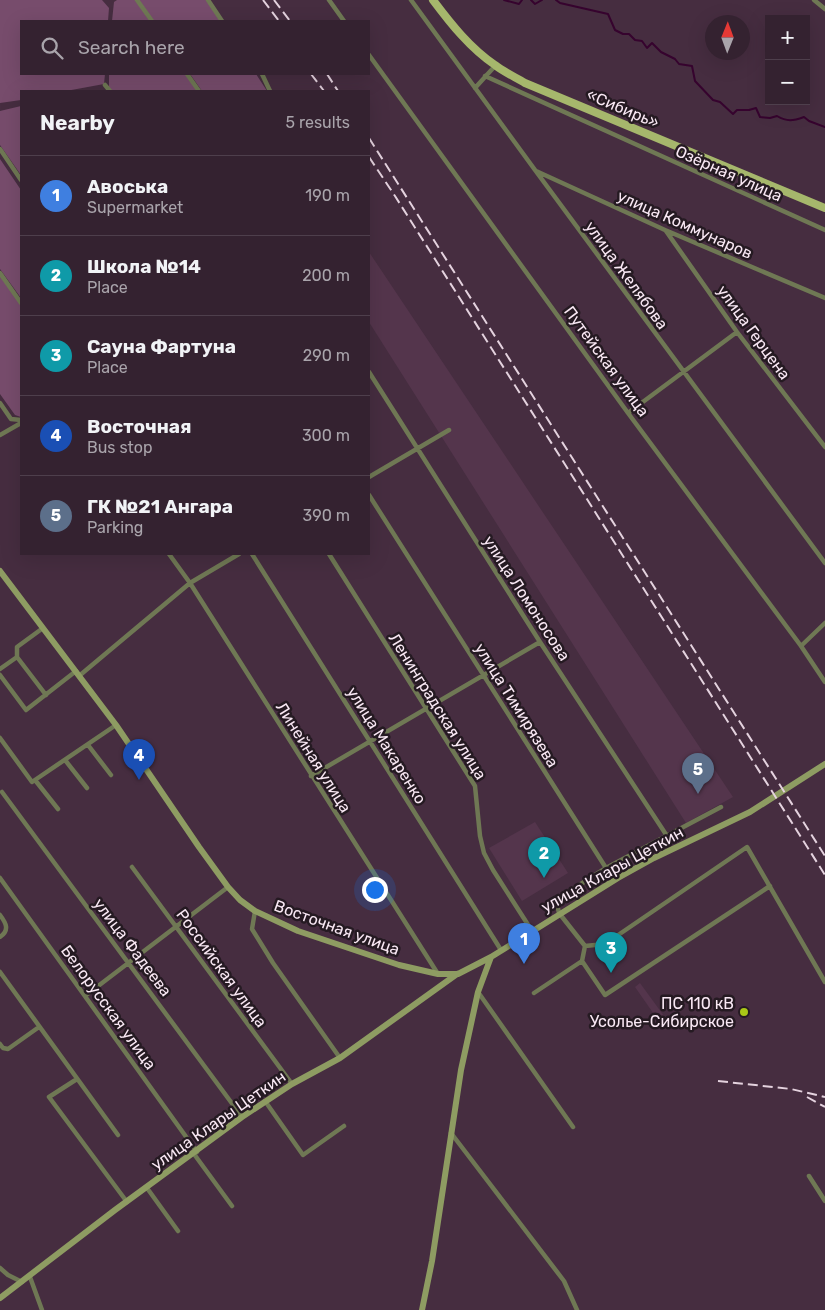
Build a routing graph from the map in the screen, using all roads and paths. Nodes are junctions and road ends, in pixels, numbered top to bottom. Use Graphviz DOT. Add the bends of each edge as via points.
graph roads {
  1 [pos="137,0"];
  2 [pos="208,0"];
  3 [pos="329,0"];
  4 [pos="411,0"];
  5 [pos="433,0"];
  6 [pos="814,0"];
  7 [pos="825,9"];
  8 [pos="151,20"];
  9 [pos="221,20"];
  10 [pos="343,20"];
  11 [pos="370,56"];
  12 [pos="496,66"];
  13 [pos="188,75"];
  14 [pos="262,75"];
  15 [pos="485,76"];
  16 [pos="105,85"];
  17 [pos="475,88"];
  18 [pos="109,90"];
  19 [pos="198,90"];
  20 [pos="270,90"];
  21 [pos="0,149"];
  22 [pos="535,170"];
  23 [pos="20,179"];
  24 [pos="825,208"];
  25 [pos="665,230"];
  26 [pos="825,230"];
  27 [pos="0,273"];
  28 [pos="825,298"];
  29 [pos="20,302"];
  30 [pos="737,332"];
  31 [pos="684,372"];
  32 [pos="370,374"];
  33 [pos="0,403"];
  34 [pos="628,413"];
  35 [pos="20,422"];
  36 [pos="20,423"];
  37 [pos="449,430"];
  38 [pos="0,434"];
  39 [pos="825,447"];
  40 [pos="416,449"];
  41 [pos="370,476"];
  42 [pos="370,497"];
  43 [pos="170,555"];
  44 [pos="237,555"];
  45 [pos="253,555"];
  46 [pos="329,555"];
  47 [pos="825,563"];
  48 [pos="0,571"];
  49 [pos="2,578"];
  50 [pos="190,583"];
  51 [pos="825,623"];
  52 [pos="43,628"];
  53 [pos="540,642"];
  54 [pos="802,646"];
  55 [pos="17,657"];
  56 [pos="0,670"];
  57 [pos="78,673"];
  58 [pos="483,675"];
  59 [pos="0,676"];
  60 [pos="825,682"];
  61 [pos="46,695"];
  62 [pos="426,709"];
  63 [pos="116,725"];
  64 [pos="0,738"];
  65 [pos="371,742"];
  66 [pos="88,745"];
  67 [pos="65,760"];
  68 [pos="825,764"];
  69 [pos="111,775"];
  70 [pos="311,776"];
  71 [pos="35,780"];
  72 [pos="87,788"];
  73 [pos="2,792"];
  74 [pos="721,807"];
  75 [pos="58,809"];
  76 [pos="667,836"];
  77 [pos="132,867"];
  78 [pos="606,868"];
  79 [pos="0,878"];
  80 [pos="770,886"];
  81 [pos="228,887"];
  82 [pos="255,911"];
  83 [pos="559,913"];
  84 [pos="0,915"];
  85 [pos="175,926"];
  86 [pos="532,930"];
  87 [pos="0,937"];
  88 [pos="585,946"];
  89 [pos="502,950"];
  90 [pos="490,957"];
  91 [pos="582,961"];
  92 [pos="129,962"];
  93 [pos="0,972"];
  94 [pos="438,974"];
  95 [pos="458,974"];
  96 [pos="825,982"];
  97 [pos="478,992"];
  98 [pos="534,993"];
  99 [pos="85,996"];
  100 [pos="40,1027"];
  101 [pos="0,1044"];
  102 [pos="340,1058"];
  103 [pos="77,1079"];
  104 [pos="292,1084"];
  105 [pos="265,1101"];
  106 [pos="242,1117"];
  107 [pos="344,1126"];
  108 [pos="573,1127"];
  109 [pos="451,1133"];
  110 [pos="118,1135"];
  111 [pos="195,1153"];
  112 [pos="808,1176"];
  113 [pos="146,1188"];
  114 [pos="825,1201"];
  115 [pos="127,1202"];
  116 [pos="232,1206"];
  117 [pos="178,1231"];
  118 [pos="0,1268"];
  119 [pos="30,1277"];
  120 [pos="23,1282"];
  121 [pos="0,1298"];
  122 [pos="42,1310"];
  123 [pos="422,1310"];
  124 [pos="577,1310"];
  1 -- 8 [label="street"];
  2 -- 9 [label="street"];
  3 -- 10 [label="street"];
  4 -- 17 [label="street, улица Желябова"];
  5 -- 12 [label="main road, «Сибирь»" via="454,28"];
  6 -- 7 [label="street"];
  11 -- 34 [label="street, Путейская улица"];
  12 -- 15 [label="street"];
  12 -- 24 [label="main road, «Сибирь»" via="525,83"];
  13 -- 19 [label="street"];
  14 -- 20 [label="street"];
  15 -- 17 [label="street"];
  15 -- 26 [label="street, Озёрная улица"];
  16 -- 18 [label="street"];
  17 -- 22 [label="street, улица Желябова"];
  21 -- 23 [label="street"];
  22 -- 25 [label="street, улица Коммунаров"];
  22 -- 31 [label="street, улица Желябова"];
  25 -- 28 [label="street, улица Коммунаров"];
  25 -- 30 [label="street, улица Герцена"];
  27 -- 29 [label="street"];
  30 -- 31 [label="street"];
  30 -- 39 [label="street, улица Герцена"];
  31 -- 34 [label="street"];
  31 -- 47 [label="street, улица Желябова"];
  32 -- 40 [label="street, улица Ломоносова"];
  33 -- 35 [label="street" via="11,419"];
  34 -- 54 [label="street, Путейская улица"];
  36 -- 38 [label="street"];
  37 -- 40 [label="street"];
  40 -- 41 [label="street"];
  40 -- 53 [label="street, улица Ломоносова"];
  42 -- 58 [label="street, улица Тимирязева"];
  43 -- 50 [label="street, Линейная улица"];
  44 -- 50 [label="street"];
  45 -- 65 [label="street, улица Макаренко"];
  46 -- 62 [label="street, Ленинградская улица"];
  48 -- 49 [label="street, Восточная улица"];
  49 -- 52 [label="street, Восточная улица"];
  50 -- 57 [label="street"];
  50 -- 70 [label="street, Линейная улица"];
  51 -- 54 [label="street"];
  52 -- 55 [label="street" via="17,647"];
  52 -- 57 [label="street, Восточная улица"];
  53 -- 58 [label="street"];
  53 -- 76 [label="street, улица Ломоносова"];
  54 -- 60 [label="street, Путейская улица"];
  55 -- 56 [label="street"];
  55 -- 61 [label="street"];
  57 -- 61 [label="street"];
  57 -- 63 [label="street, Восточная улица"];
  58 -- 62 [label="street"];
  58 -- 78 [label="street, улица Тимирязева"];
  59 -- 61 [label="street" via="26,710"];
  62 -- 65 [label="street"];
  62 -- 86 [label="street, Ленинградская улица" via="475,786 484,853"];
  63 -- 66 [label="street"];
  63 -- 81 [label="street, Восточная улица"];
  64 -- 71 [label="street" via="32,782"];
  65 -- 70 [label="street"];
  65 -- 89 [label="street, улица Макаренко"];
  66 -- 67 [label="street"];
  66 -- 69 [label="street"];
  67 -- 71 [label="street"];
  67 -- 72 [label="street"];
  68 -- 83 [label="street, улица Клары Цеткин" via="750,812 654,858"];
  70 -- 94 [label="street, Линейная улица"];
  71 -- 75 [label="street"];
  73 -- 92 [label="street, улица Фадеева"];
  74 -- 76 [label="street"];
  76 -- 78 [label="street"];
  77 -- 85 [label="street, Российская улица"];
  78 -- 83 [label="street" via="562,896 557,904"];
  79 -- 99 [label="street, Белорусская улица"];
  80 -- 88 [label="street" via="747,847 605,944"];
  80 -- 91 [label="street" via="605,995"];
  80 -- 96 [label="street"];
  81 -- 82 [label="street, Восточная улица"];
  81 -- 85 [label="street"];
  82 -- 94 [label="street, Восточная улица" via="298,931 399,965"];
  82 -- 102 [label="street" via="252,929"];
  83 -- 86 [label="street, улица Клары Цеткин"];
  83 -- 88 [label="street"];
  84 -- 87 [label="street" via="7,925"];
  85 -- 92 [label="street"];
  85 -- 104 [label="street, Российская улица"];
  86 -- 89 [label="street, улица Клары Цеткин"];
  88 -- 91 [label="street"];
  89 -- 90 [label="street, улица Клары Цеткин"];
  90 -- 95 [label="street, Восточная улица"];
  90 -- 97 [label="street"];
  91 -- 98 [label="street"];
  92 -- 99 [label="street"];
  92 -- 106 [label="street, улица Фадеева"];
  93 -- 100 [label="street"];
  94 -- 95 [label="street, Восточная улица"];
  95 -- 102 [label="street, улица Клары Цеткин"];
  97 -- 108 [label="street"];
  97 -- 109 [label="street"];
  99 -- 111 [label="street, Белорусская улица"];
  100 -- 101 [label="street" via="8,1048"];
  100 -- 103 [label="street"];
  102 -- 104 [label="street, улица Клары Цеткин"];
  103 -- 110 [label="street"];
  103 -- 115 [label="street" via="49,1097"];
  104 -- 105 [label="street, улица Клары Цеткин"];
  105 -- 106 [label="street, улица Клары Цеткин"];
  105 -- 107 [label="street" via="303,1155"];
  106 -- 111 [label="street, улица Клары Цеткин"];
  109 -- 123 [label="street"];
  109 -- 124 [label="street" via="564,1282"];
  111 -- 113 [label="street, улица Клары Цеткин"];
  111 -- 116 [label="street, Белорусская улица"];
  112 -- 114 [label="street"];
  113 -- 115 [label="street, улица Клары Цеткин"];
  113 -- 117 [label="street"];
  115 -- 119 [label="street, улица Клары Цеткин"];
  118 -- 120 [label="street"];
  119 -- 120 [label="street, улица Клары Цеткин"];
  119 -- 122 [label="street"];
  120 -- 121 [label="street, улица Клары Цеткин"];
}
